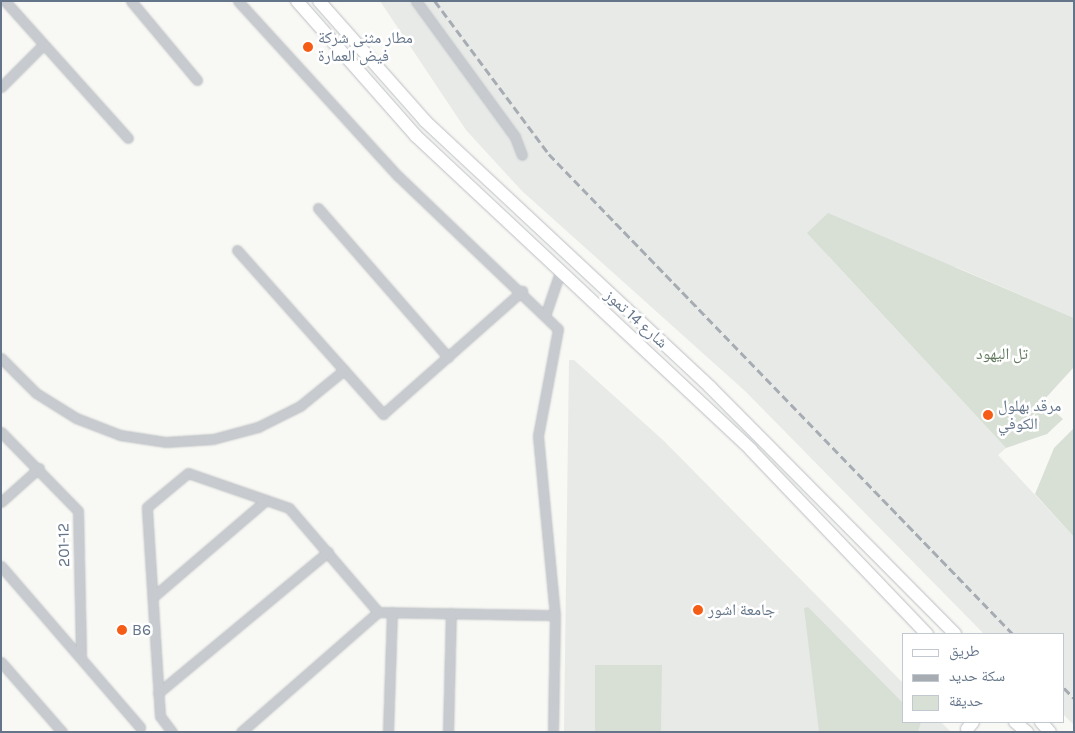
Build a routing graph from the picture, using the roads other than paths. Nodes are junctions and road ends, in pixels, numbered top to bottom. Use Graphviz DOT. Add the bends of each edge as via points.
graph roads {
  1 [pos="5,1"];
  2 [pos="130,1"];
  3 [pos="238,1"];
  4 [pos="297,1"];
  5 [pos="320,1"];
  6 [pos="416,1"];
  7 [pos="43,45"];
  8 [pos="197,80"];
  9 [pos="1,87"];
  10 [pos="128,138"];
  11 [pos="522,155"];
  12 [pos="318,208"];
  13 [pos="237,250"];
  14 [pos="560,272"];
  15 [pos="522,291"];
  16 [pos="546,313"];
  17 [pos="448,357"];
  18 [pos="1,358"];
  19 [pos="344,370"];
  20 [pos="1,432"];
  21 [pos="39,468"];
  22 [pos="266,500"];
  23 [pos="1,502"];
  24 [pos="328,552"];
  25 [pos="1,566"];
  26 [pos="153,597"];
  27 [pos="378,612"];
  28 [pos="392,612"];
  29 [pos="451,613"];
  30 [pos="555,615"];
  31 [pos="926,633"];
  32 [pos="954,633"];
  33 [pos="80,658"];
  34 [pos="1,662"];
  35 [pos="158,693"];
  36 [pos="1016,723"];
  37 [pos="140,727"];
  38 [pos="62,732"];
  39 [pos="172,732"];
  40 [pos="241,732"];
  41 [pos="388,732"];
  42 [pos="448,732"];
  43 [pos="553,732"];
  44 [pos="1027,732"];
  1 -- 7 [label="street"];
  2 -- 8 [label="street"];
  3 -- 15 [label="street" via="411,189"];
  4 -- 14 [label="main road, شارع 14 تموز" via="416,136"];
  5 -- 32 [label="main road, شارع 14 تموز" via="425,121 710,387"];
  6 -- 11 [label="street" via="515,137"];
  7 -- 9 [label="street"];
  7 -- 10 [label="street"];
  12 -- 17 [label="street"];
  13 -- 19 [label="street"];
  14 -- 16 [label="street"];
  14 -- 31 [label="main road, شارع 14 تموز" via="751,450"];
  15 -- 16 [label="street"];
  15 -- 17 [label="street"];
  16 -- 30 [label="street" via="558,329 538,445"];
  17 -- 19 [label="street" via="383,414"];
  18 -- 19 [label="street" via="36,393 76,418 120,435 166,442 213,439 258,427 300,406"];
  20 -- 21 [label="street, 201-12"];
  21 -- 23 [label="street"];
  21 -- 33 [label="street, 201-12" via="78,511"];
  22 -- 24 [label="street" via="289,508"];
  22 -- 26 [label="street"];
  22 -- 26 [label="street" via="188,473 147,507"];
  24 -- 27 [label="street"];
  24 -- 35 [label="street"];
  25 -- 33 [label="street"];
  26 -- 35 [label="street"];
  27 -- 28 [label="street"];
  27 -- 40 [label="street"];
  28 -- 29 [label="street"];
  28 -- 41 [label="street"];
  29 -- 30 [label="street"];
  29 -- 42 [label="street"];
  30 -- 43 [label="street"];
  33 -- 37 [label="street"];
  34 -- 38 [label="street"];
  35 -- 39 [label="street" via="160,716"];
  36 -- 44 [label="main road"];
}
